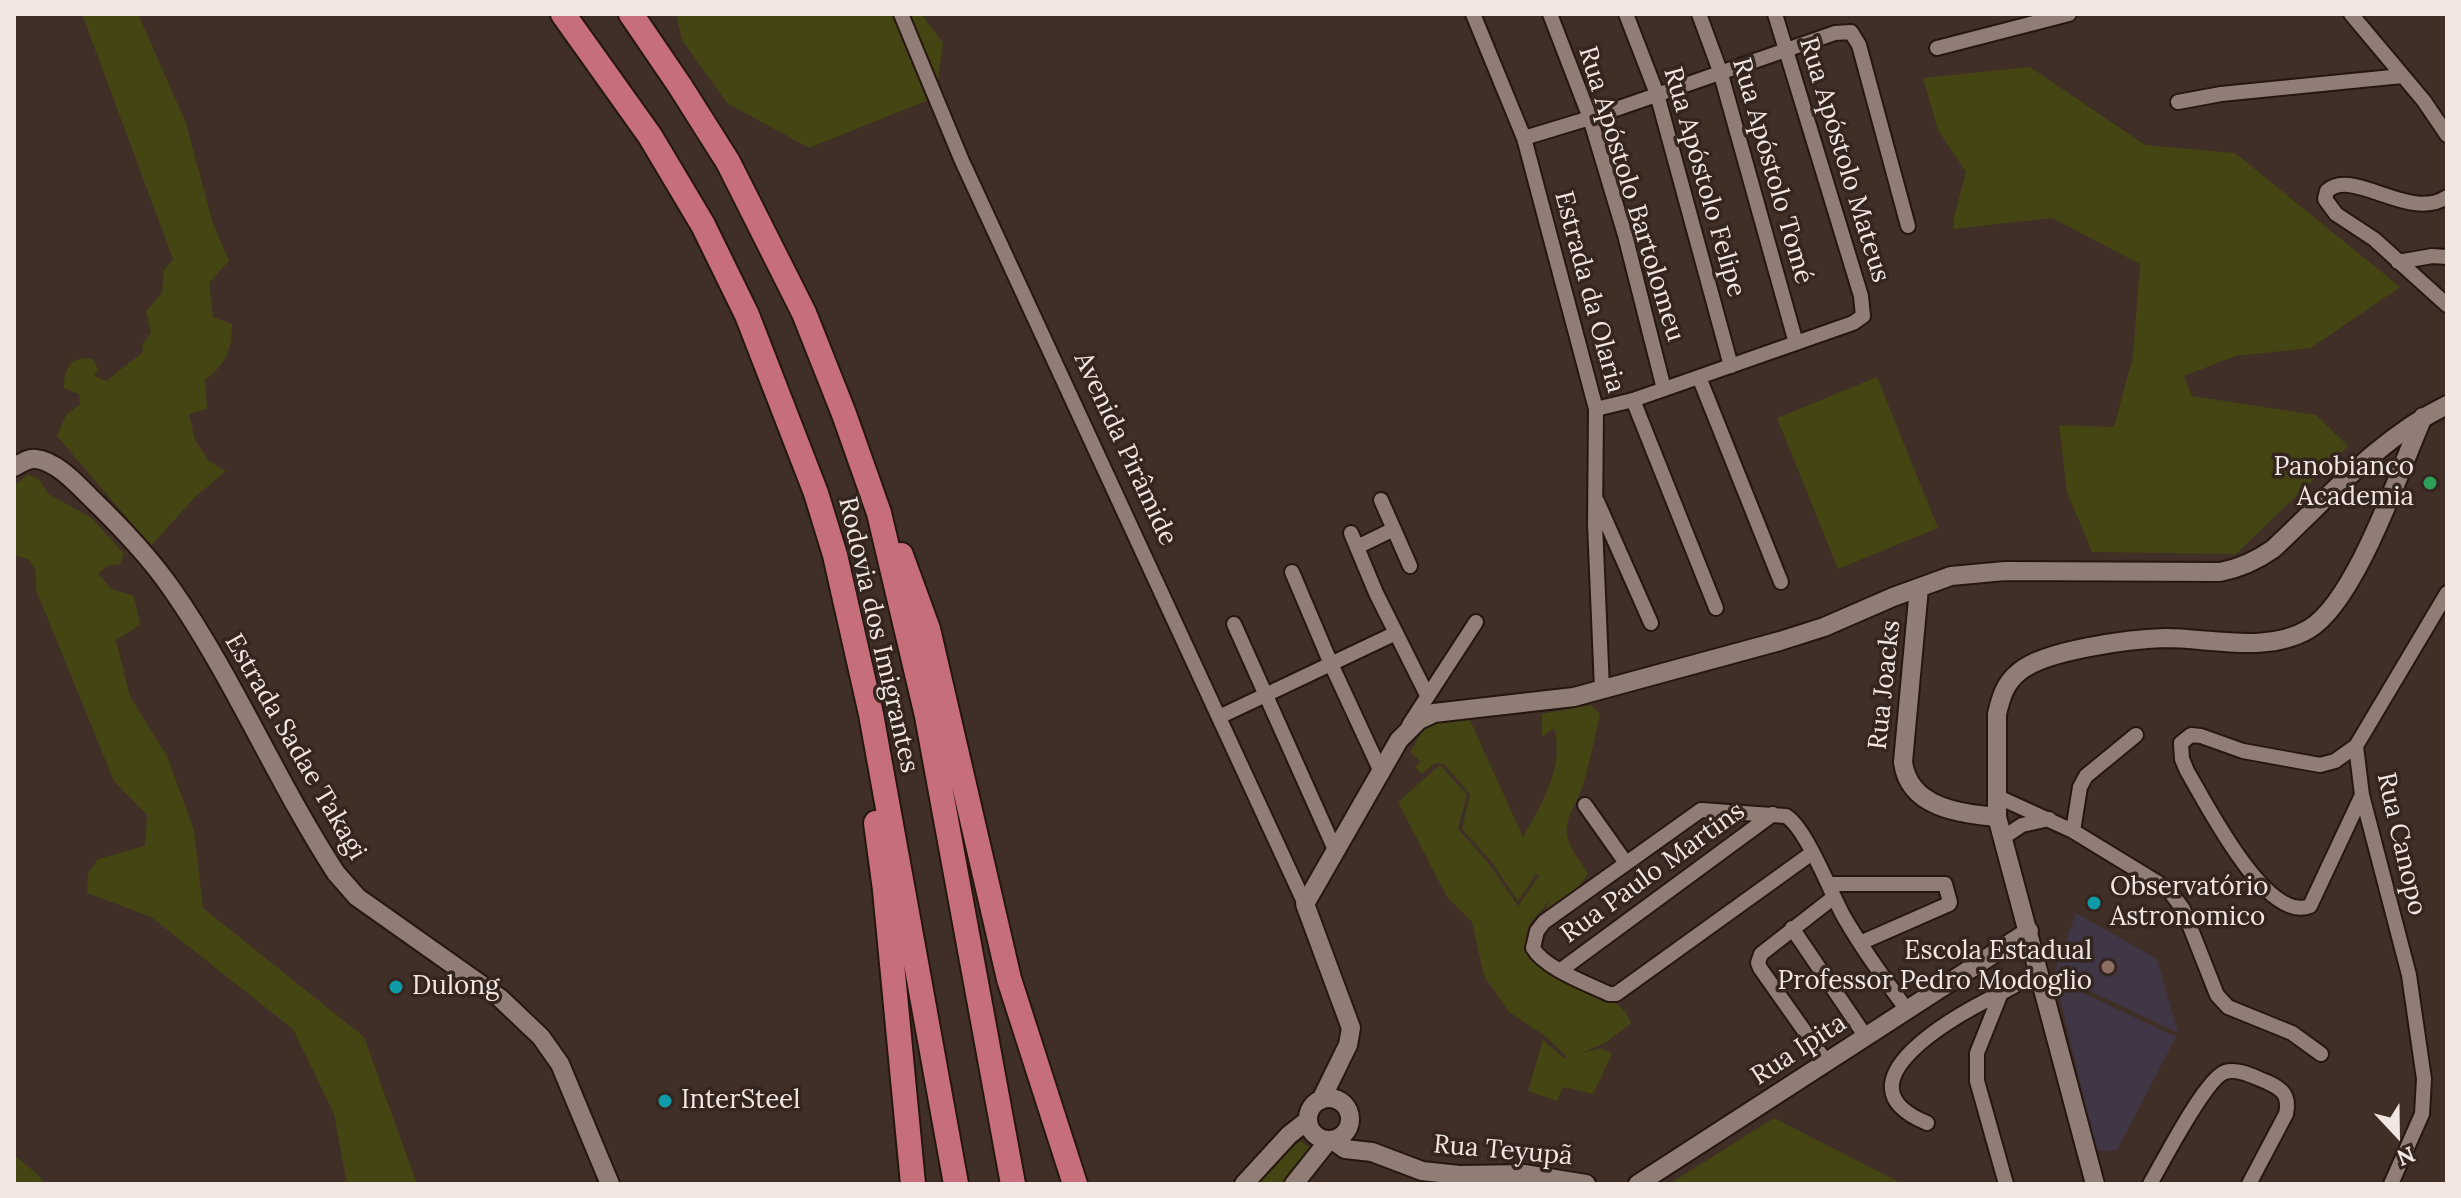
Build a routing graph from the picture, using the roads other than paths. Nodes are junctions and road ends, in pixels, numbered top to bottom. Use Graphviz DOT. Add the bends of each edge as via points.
graph roads {
  1 [pos="563,14"];
  2 [pos="631,14"];
  3 [pos="901,14"];
  4 [pos="1473,14"];
  5 [pos="1550,14"];
  6 [pos="1626,14"];
  7 [pos="1699,14"];
  8 [pos="1775,14"];
  9 [pos="2069,14"];
  10 [pos="2351,14"];
  11 [pos="1787,48"];
  12 [pos="1937,48"];
  13 [pos="1720,71"];
  14 [pos="2402,76"];
  15 [pos="1657,94"];
  16 [pos="2178,102"];
  17 [pos="1590,118"];
  18 [pos="2447,135"];
  19 [pos="1524,138"];
  20 [pos="2447,197"];
  21 [pos="1908,226"];
  22 [pos="2447,257"];
  23 [pos="2398,262"];
  24 [pos="2447,305"];
  25 [pos="1796,343"];
  26 [pos="1731,366"];
  27 [pos="1699,377"];
  28 [pos="1664,389"];
  29 [pos="2447,395"];
  30 [pos="1633,400"];
  31 [pos="2447,405"];
  32 [pos="1596,409"];
  33 [pos="2423,417"];
  34 [pos="2376,453"];
  35 [pos="2402,465"];
  36 [pos="14,467"];
  37 [pos="1596,497"];
  38 [pos="1381,500"];
  39 [pos="879,513"];
  40 [pos="1394,529"];
  41 [pos="1410,566"];
  42 [pos="1292,572"];
  43 [pos="1781,582"];
  44 [pos="1919,588"];
  45 [pos="2447,593"];
  46 [pos="1716,608"];
  47 [pos="1476,622"];
  48 [pos="1651,623"];
  49 [pos="1234,624"];
  50 [pos="1396,633"];
  51 [pos="1331,664"];
  52 [pos="1440,678"];
  53 [pos="1602,689"];
  54 [pos="1267,695"];
  55 [pos="1427,695"];
  56 [pos="1450,710"];
  57 [pos="1219,717"];
  58 [pos="1406,732"];
  59 [pos="2136,735"];
  60 [pos="2356,746"];
  61 [pos="880,762"];
  62 [pos="1382,774"];
  63 [pos="2362,795"];
  64 [pos="1996,796"];
  65 [pos="1585,805"];
  66 [pos="1773,814"];
  67 [pos="1997,817"];
  68 [pos="2049,819"];
  69 [pos="2073,831"];
  70 [pos="2004,837"];
  71 [pos="1336,852"];
  72 [pos="1812,853"];
  73 [pos="1626,863"];
  74 [pos="1832,890"];
  75 [pos="1305,904"];
  76 [pos="1792,928"];
  77 [pos="2029,931"];
  78 [pos="1860,943"];
  79 [pos="1561,970"];
  80 [pos="2039,972"];
  81 [pos="2001,993"];
  82 [pos="1907,1010"];
  83 [pos="1866,1037"];
  84 [pos="2321,1054"];
  85 [pos="1827,1063"];
  86 [pos="1330,1100"];
  87 [pos="1308,1120"];
  88 [pos="1927,1123"];
  89 [pos="1337,1137"];
  90 [pos="1420,1178"];
  91 [pos="1575,1183"];
  92 [pos="2095,1183"];
  93 [pos="610,1184"];
  94 [pos="913,1184"];
  95 [pos="956,1184"];
  96 [pos="1013,1184"];
  97 [pos="1075,1184"];
  98 [pos="1244,1184"];
  99 [pos="1294,1184"];
  100 [pos="1638,1184"];
  101 [pos="2006,1184"];
  102 [pos="2150,1184"];
  103 [pos="2249,1184"];
  104 [pos="2391,1184"];
  1 -- 61 [label="highway, Rodovia dos Imigrantes" via="682,189 747,315 831,543"];
  2 -- 39 [label="highway, Rodovia dos Imigrantes" via="728,162 797,299"];
  3 -- 57 [label="street, Avenida Pirâmide" via="962,161"];
  4 -- 19 [label="street, Estrada da Olaria"];
  5 -- 17 [label="street, Rua Apóstolo Bartolomeu"];
  6 -- 15 [label="street, Rua Apóstolo Felipe"];
  7 -- 13 [label="street, Rua Apóstolo Tomé"];
  8 -- 11 [label="street, Rua Apóstolo Mateus"];
  9 -- 12 [label="street"];
  10 -- 14 [label="street"];
  11 -- 13 [label="street"];
  11 -- 21 [label="street" via="1851,32 1859,45"];
  11 -- 25 [label="street, Rua Apóstolo Mateus" via="1863,313 1861,319"];
  13 -- 15 [label="street"];
  13 -- 25 [label="street, Rua Apóstolo Tomé"];
  14 -- 16 [label="street"];
  14 -- 18 [label="street"];
  15 -- 17 [label="street"];
  15 -- 26 [label="street, Rua Apóstolo Felipe"];
  17 -- 19 [label="street"];
  17 -- 28 [label="street, Rua Apóstolo Bartolomeu"];
  19 -- 32 [label="street, Estrada da Olaria"];
  20 -- 23 [label="street" via="2413,204 2347,185 2327,191 2328,206"];
  22 -- 23 [label="street"];
  23 -- 24 [label="street"];
  25 -- 26 [label="street"];
  26 -- 27 [label="street"];
  27 -- 28 [label="street"];
  27 -- 43 [label="street"];
  28 -- 30 [label="street"];
  29 -- 33 [label="main road"];
  30 -- 32 [label="street"];
  30 -- 46 [label="street"];
  31 -- 33 [label="main road"];
  32 -- 37 [label="street, Estrada da Olaria"];
  33 -- 34 [label="main road"];
  33 -- 35 [label="main road"];
  34 -- 35 [label="main road" via="2393,454"];
  34 -- 44 [label="main road" via="2273,549 2239,568 1970,573"];
  35 -- 64 [label="main road" via="2356,570 2340,597 2310,628 2295,636 2244,643 2134,640 2060,654 2020,670 2008,682 1997,714"];
  36 -- 93 [label="main road, Estrada Sadae Takagi" via="38,459 60,470 153,564 224,676 336,873 357,897 500,998 541,1037 560,1064"];
  37 -- 48 [label="street"];
  37 -- 53 [label="street, Estrada da Olaria"];
  38 -- 40 [label="street"];
  39 -- 96 [label="highway, Rodovia dos Imigrantes" via="927,716"];
  39 -- 97 [label="highway" via="920,601 1009,979"];
  40 -- 41 [label="street"];
  40 -- 50 [label="street" via="1354,540"];
  42 -- 51 [label="street"];
  44 -- 53 [label="main road" via="1795,637"];
  44 -- 67 [label="main road, Rua Joacks" via="1905,776 1918,795 1943,808"];
  45 -- 60 [label="street"];
  47 -- 52 [label="street"];
  49 -- 54 [label="street"];
  50 -- 51 [label="street"];
  50 -- 55 [label="street"];
  51 -- 54 [label="street"];
  51 -- 62 [label="street"];
  52 -- 55 [label="street"];
  52 -- 56 [label="street" via="1438,700"];
  53 -- 56 [label="main road" via="1528,704"];
  54 -- 57 [label="street"];
  54 -- 71 [label="street"];
  55 -- 58 [label="street"];
  56 -- 58 [label="main road" via="1425,716"];
  57 -- 75 [label="street, Avenida Pirâmide"];
  58 -- 62 [label="main road"];
  59 -- 69 [label="street" via="2086,776"];
  60 -- 63 [label="street, Rua Canopo"];
  60 -- 63 [label="street" via="2320,765 2243,751 2201,736 2191,735 2181,743 2187,771 2256,881 2294,908 2310,906"];
  61 -- 94 [label="highway" via="872,793"];
  61 -- 95 [label="highway, Rodovia dos Imigrantes"];
  62 -- 71 [label="main road"];
  63 -- 104 [label="street, Rua Canopo" via="2409,975 2424,1079 2422,1114"];
  64 -- 67 [label="main road"];
  64 -- 68 [label="street"];
  65 -- 73 [label="street"];
  66 -- 72 [label="street" via="1793,820"];
  66 -- 73 [label="street" via="1701,810"];
  66 -- 79 [label="street, Rua Paulo Martins"];
  67 -- 70 [label="main road"];
  68 -- 69 [label="street"];
  68 -- 70 [label="street" via="2022,825"];
  69 -- 84 [label="street" via="2176,897 2210,982 2228,1007 2292,1033"];
  70 -- 77 [label="main road"];
  71 -- 75 [label="main road"];
  72 -- 74 [label="street"];
  72 -- 79 [label="street" via="1616,994"];
  73 -- 79 [label="street" via="1537,931 1537,954"];
  74 -- 76 [label="street"];
  74 -- 78 [label="street"];
  74 -- 78 [label="street" via="1945,884 1949,904"];
  75 -- 86 [label="main road" via="1351,1028"];
  76 -- 83 [label="street"];
  76 -- 85 [label="street" via="1761,954 1758,963"];
  77 -- 80 [label="main road"];
  77 -- 82 [label="main road, Rua Ipita"];
  78 -- 82 [label="street"];
  80 -- 81 [label="street"];
  80 -- 92 [label="main road"];
  81 -- 88 [label="street" via="1917,1045 1895,1072 1897,1103"];
  81 -- 101 [label="street" via="1976,1065"];
  82 -- 83 [label="main road, Rua Ipita"];
  83 -- 85 [label="main road, Rua Ipita"];
  85 -- 100 [label="main road, Rua Ipita"];
  86 -- 87 [label="main road" via="1313,1105"];
  86 -- 89 [label="main road" via="1349,1111"];
  87 -- 89 [label="main road" via="1316,1135"];
  87 -- 98 [label="main road"];
  89 -- 90 [label="main road, Rua Teyupã" via="1345,1149 1372,1152"];
  89 -- 99 [label="main road"];
  90 -- 91 [label="main road, Rua Teyupã" via="1524,1174"];
  102 -- 103 [label="street" via="2210,1083 2227,1071 2237,1071 2281,1088 2288,1105"];
}
